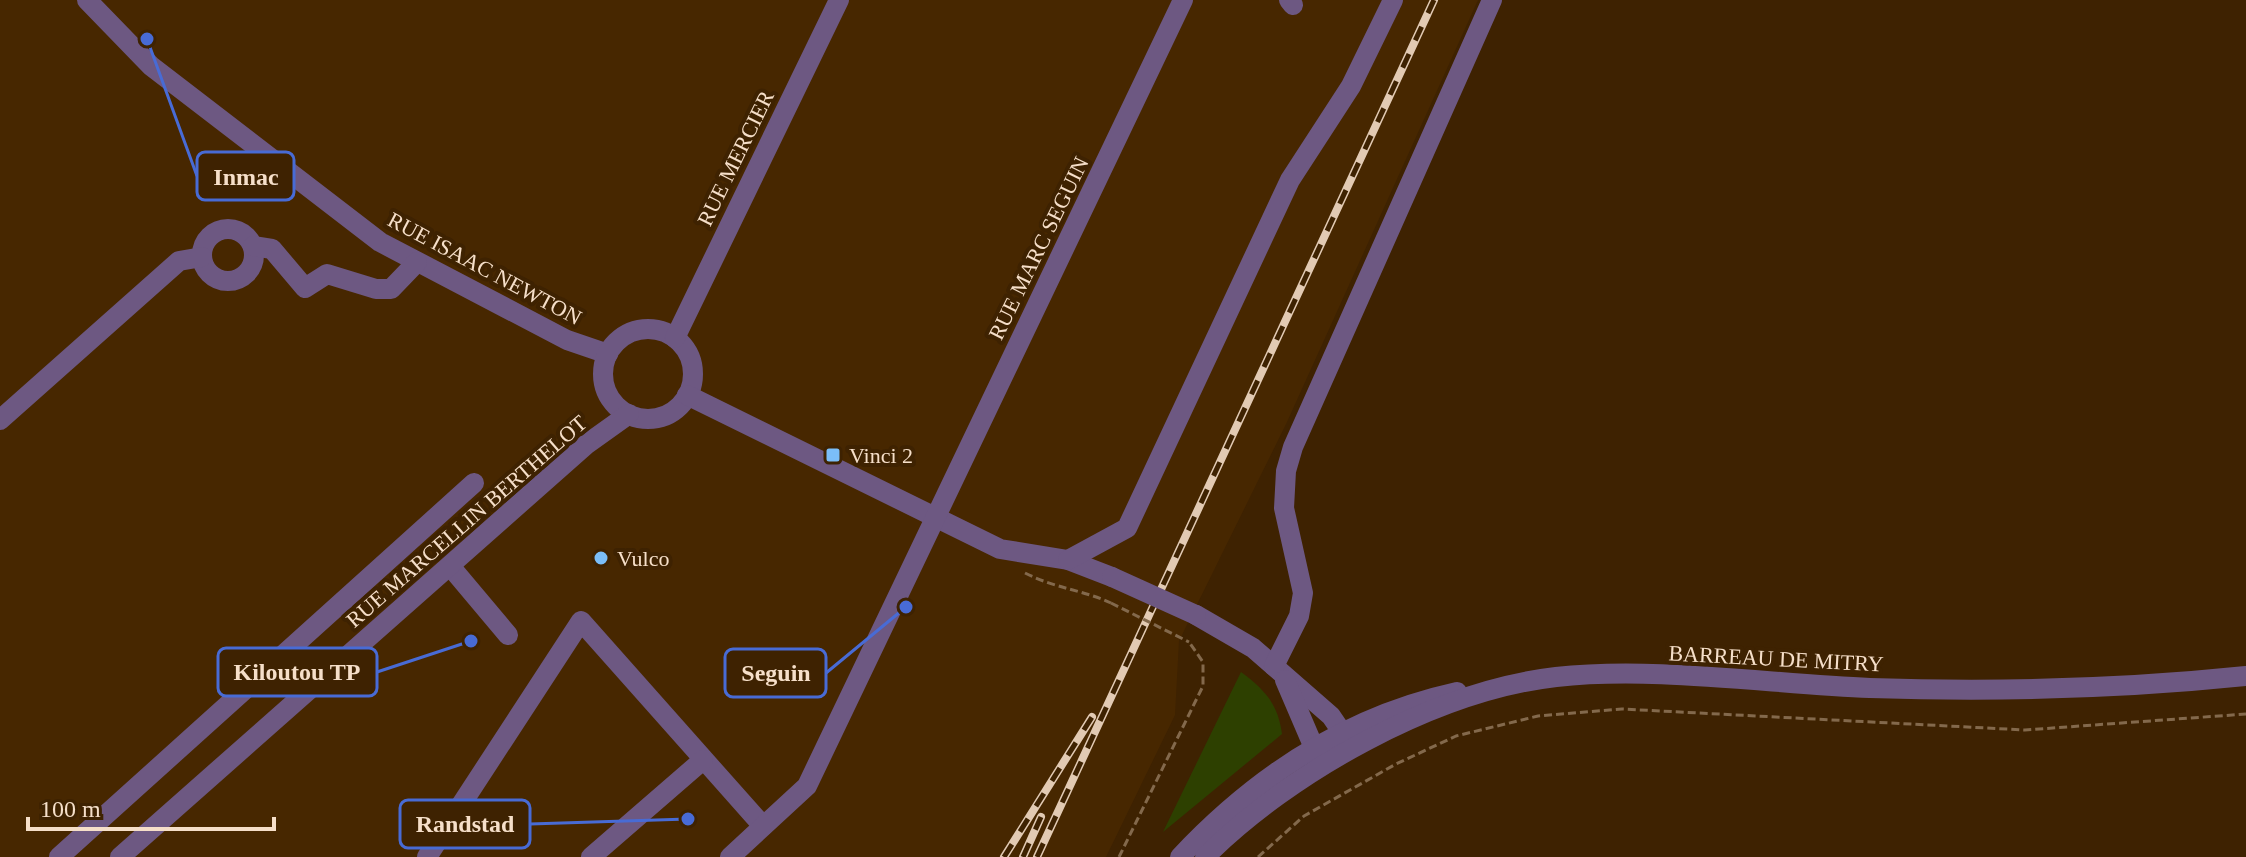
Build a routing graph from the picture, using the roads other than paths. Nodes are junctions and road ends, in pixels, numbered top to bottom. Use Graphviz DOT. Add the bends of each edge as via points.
graph roads {
  1 [pos="87,0"];
  2 [pos="839,0"];
  3 [pos="1183,0"];
  4 [pos="1393,0"];
  5 [pos="1492,0"];
  6 [pos="253,246"];
  7 [pos="202,257"];
  8 [pos="417,262"];
  9 [pos="675,338"];
  10 [pos="608,354"];
  11 [pos="687,395"];
  12 [pos="629,414"];
  13 [pos="0,420"];
  14 [pos="474,483"];
  15 [pos="935,517"];
  16 [pos="1068,560"];
  17 [pos="450,566"];
  18 [pos="508,635"];
  19 [pos="1279,671"];
  20 [pos="2246,676"];
  21 [pos="1348,740"];
  22 [pos="1318,756"];
  23 [pos="703,760"];
  24 [pos="763,826"];
  25 [pos="59,857"];
  26 [pos="120,857"];
  27 [pos="427,857"];
  28 [pos="591,857"];
  29 [pos="730,857"];
  30 [pos="1180,857"];
  31 [pos="1205,857"];
  1 -- 8 [label="street, RUE ISAAC NEWTON" via="151,66 380,242"];
  2 -- 9 [label="street, RUE MERCIER"];
  3 -- 15 [label="street, RUE MARC SEGUIN"];
  4 -- 16 [label="street" via="1351,86 1290,180 1127,528"];
  5 -- 19 [label="street" via="1293,447 1284,508 1303,593"];
  6 -- 7 [label="street" via="240,231 225,228 209,236"];
  6 -- 7 [label="street" via="250,270 236,280 211,275"];
  6 -- 8 [label="street" via="272,249 305,288 327,274 391,289"];
  7 -- 13 [label="street" via="179,261"];
  8 -- 10 [label="street, RUE ISAAC NEWTON" via="567,340"];
  9 -- 10 [label="street" via="661,331 630,333"];
  9 -- 11 [label="street" via="691,360"];
  10 -- 12 [label="street" via="604,381 609,395"];
  11 -- 12 [label="street" via="659,418"];
  11 -- 15 [label="street"];
  12 -- 17 [label="street, RUE MARCELLIN BERTHELOT" via="587,444"];
  14 -- 25 [label="street"];
  15 -- 16 [label="street" via="1000,549"];
  15 -- 24 [label="street, RUE MARC SEGUIN" via="807,786"];
  16 -- 19 [label="street, bridge" via="1196,615 1239,639"];
  17 -- 18 [label="street"];
  17 -- 26 [label="street, RUE MARCELLIN BERTHELOT"];
  19 -- 21 [label="street" via="1331,716"];
  19 -- 22 [label="street"];
  20 -- 21 [label="street, BARREAU DE MITRY" via="1993,690 1615,674 1556,677 1492,688"];
  21 -- 22 [label="street, BARREAU DE MITRY"];
  22 -- 30 [label="street" via="1243,795"];
  22 -- 31 [label="street"];
  23 -- 24 [label="street"];
  23 -- 27 [label="street" via="581,621"];
  23 -- 28 [label="street"];
  24 -- 29 [label="street, RUE MARC SEGUIN"];
}
